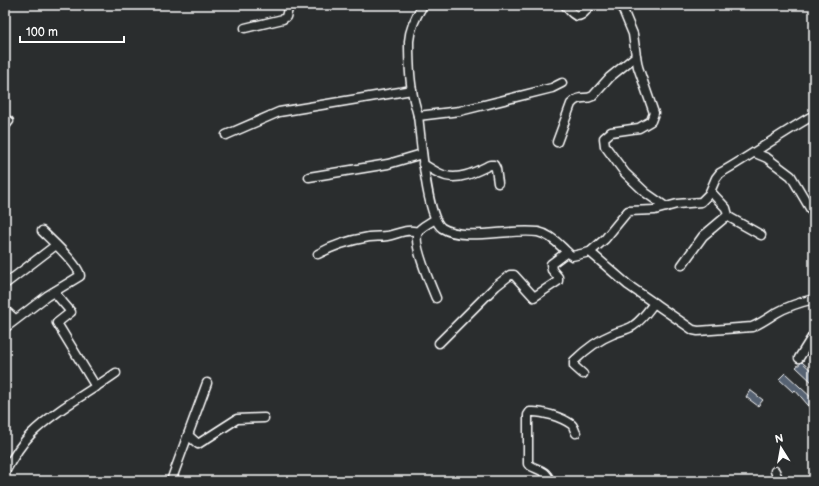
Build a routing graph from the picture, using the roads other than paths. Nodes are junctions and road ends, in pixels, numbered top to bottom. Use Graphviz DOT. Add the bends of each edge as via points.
graph roads {
  1 [pos="289,5"];
  2 [pos="423,5"];
  3 [pos="565,5"];
  4 [pos="591,5"];
  5 [pos="622,5"];
  6 [pos="245,28"];
  7 [pos="636,56"];
  8 [pos="562,83"];
  9 [pos="412,90"];
  10 [pos="418,116"];
  11 [pos="814,116"];
  12 [pos="226,135"];
  13 [pos="557,142"];
  14 [pos="755,153"];
  15 [pos="422,154"];
  16 [pos="423,164"];
  17 [pos="309,178"];
  18 [pos="498,183"];
  19 [pos="711,192"];
  20 [pos="666,207"];
  21 [pos="814,215"];
  22 [pos="727,216"];
  23 [pos="435,219"];
  24 [pos="42,231"];
  25 [pos="418,232"];
  26 [pos="762,235"];
  27 [pos="56,245"];
  28 [pos="567,252"];
  29 [pos="590,252"];
  30 [pos="318,254"];
  31 [pos="682,265"];
  32 [pos="5,284"];
  33 [pos="54,292"];
  34 [pos="436,298"];
  35 [pos="814,299"];
  36 [pos="654,303"];
  37 [pos="5,310"];
  38 [pos="15,319"];
  39 [pos="5,328"];
  40 [pos="814,334"];
  41 [pos="439,343"];
  42 [pos="799,358"];
  43 [pos="116,373"];
  44 [pos="583,374"];
  45 [pos="207,383"];
  46 [pos="96,387"];
  47 [pos="264,418"];
  48 [pos="576,433"];
  49 [pos="188,435"];
  50 [pos="775,471"];
  51 [pos="5,472"];
  52 [pos="171,481"];
  53 [pos="550,481"];
  54 [pos="778,481"];
  1 -- 6 [label="street" via="283,19"];
  2 -- 9 [label="street" via="412,24 409,41"];
  3 -- 4 [label="street" via="578,17"];
  5 -- 7 [label="street" via="634,34"];
  7 -- 13 [label="street" via="610,77 593,96 581,97 571,104"];
  7 -- 20 [label="street" via="654,113 651,121 639,128 612,132 604,138 605,146 625,173"];
  8 -- 10 [label="street" via="552,88 472,108"];
  9 -- 10 [label="street"];
  9 -- 12 [label="street" via="279,112"];
  10 -- 15 [label="street"];
  11 -- 14 [label="street" via="786,131"];
  14 -- 19 [label="street" via="720,174"];
  14 -- 21 [label="street" via="767,158 791,176"];
  15 -- 16 [label="street"];
  15 -- 17 [label="street" via="388,164"];
  16 -- 18 [label="street" via="448,177 466,175 494,165"];
  16 -- 23 [label="street"];
  19 -- 20 [label="street" via="701,202"];
  19 -- 22 [label="street" via="726,208"];
  20 -- 29 [label="street" via="628,211 605,239"];
  22 -- 26 [label="street"];
  22 -- 31 [label="street" via="702,236"];
  23 -- 25 [label="street"];
  23 -- 28 [label="street" via="444,229 461,234 522,231 542,234 552,238"];
  24 -- 27 [label="street"];
  25 -- 30 [label="street" via="413,230 386,236 370,236 334,246"];
  25 -- 34 [label="street" via="425,273"];
  27 -- 32 [label="street"];
  27 -- 33 [label="street" via="80,275"];
  28 -- 29 [label="street" via="575,256"];
  28 -- 41 [label="street" via="551,264 558,281 534,297 514,275 510,275"];
  29 -- 36 [label="street" via="628,285"];
  33 -- 38 [label="street"];
  33 -- 46 [label="street" via="71,312 57,323"];
  35 -- 36 [label="street" via="776,312 752,327 705,332 693,330"];
  36 -- 44 [label="street" via="633,326 613,334 582,353 574,361 574,366"];
  37 -- 38 [label="street"];
  38 -- 39 [label="street"];
  40 -- 42 [label="street"];
  43 -- 46 [label="street"];
  45 -- 49 [label="street"];
  46 -- 51 [label="street" via="48,418 14,455"];
  47 -- 49 [label="street" via="237,419 198,444"];
  48 -- 53 [label="street" via="571,424 556,417 534,412 528,415 528,464 547,475"];
  49 -- 52 [label="street"];
  50 -- 54 [label="street"];
}
